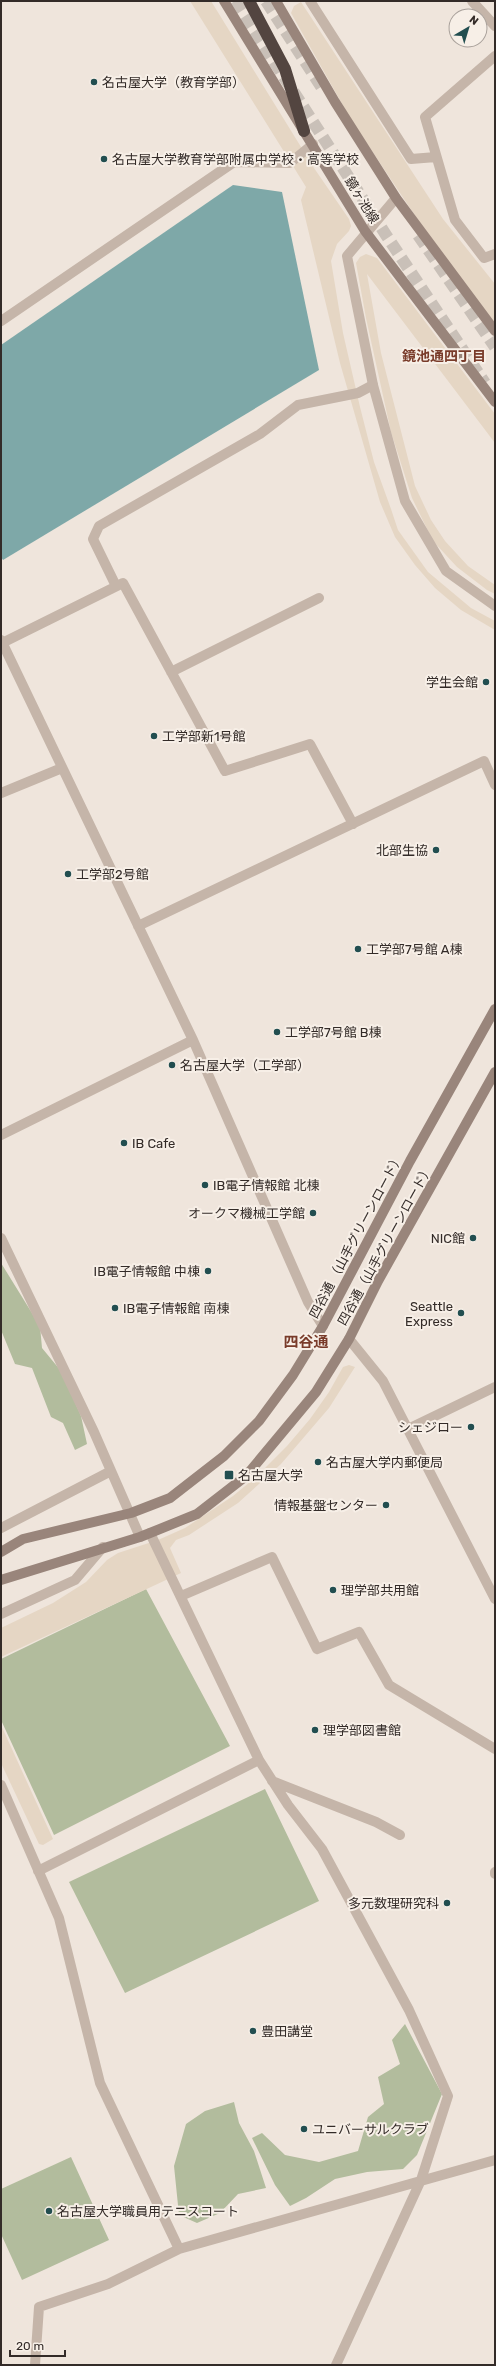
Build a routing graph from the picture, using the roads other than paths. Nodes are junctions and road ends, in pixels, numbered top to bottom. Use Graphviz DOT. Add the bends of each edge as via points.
graph roads {
  1 [pos="224,1"];
  2 [pos="249,1"];
  3 [pos="276,1"];
  4 [pos="310,1"];
  5 [pos="472,1"];
  6 [pos="495,26"];
  7 [pos="495,56"];
  8 [pos="304,131"];
  9 [pos="313,144"];
  10 [pos="436,157"];
  11 [pos="396,198"];
  12 [pos="365,232"];
  13 [pos="495,254"];
  14 [pos="1,321"];
  15 [pos="495,331"];
  16 [pos="373,385"];
  17 [pos="495,402"];
  18 [pos="116,586"];
  19 [pos="319,598"];
  20 [pos="495,606"];
  21 [pos="2,642"];
  22 [pos="171,672"];
  23 [pos="62,768"];
  24 [pos="495,784"];
  25 [pos="1,793"];
  26 [pos="353,824"];
  27 [pos="138,926"];
  28 [pos="495,1009"];
  29 [pos="194,1040"];
  30 [pos="495,1072"];
  31 [pos="1,1135"];
  32 [pos="1,1238"];
  33 [pos="323,1326"];
  34 [pos="348,1339"];
  35 [pos="495,1387"];
  36 [pos="408,1430"];
  37 [pos="111,1472"];
  38 [pos="131,1513"];
  39 [pos="1,1528"];
  40 [pos="150,1533"];
  41 [pos="140,1537"];
  42 [pos="103,1547"];
  43 [pos="1,1552"];
  44 [pos="1,1580"];
  45 [pos="494,1593"];
  46 [pos="181,1596"];
  47 [pos="1,1614"];
  48 [pos="495,1749"];
  49 [pos="259,1760"];
  50 [pos="272,1781"];
  51 [pos="1,1785"];
  52 [pos="400,1835"];
  53 [pos="38,1871"];
  54 [pos="495,2160"];
  55 [pos="421,2180"];
  56 [pos="179,2249"];
  57 [pos="36,2365"];
  58 [pos="336,2365"];
  1 -- 8 [label="street, 鏡ヶ池線"];
  2 -- 8 [label="highway" via="285,69"];
  3 -- 11 [label="street" via="335,102"];
  4 -- 10 [label="street" via="410,159"];
  5 -- 6 [label="street"];
  7 -- 10 [label="street" via="425,117"];
  8 -- 9 [label="street, 鏡ヶ池線"];
  9 -- 12 [label="street, 鏡ヶ池線"];
  9 -- 14 [label="street" via="290,163 234,162"];
  10 -- 13 [label="street" via="455,220 484,258"];
  11 -- 12 [label="street"];
  11 -- 15 [label="street"];
  12 -- 16 [label="street" via="347,256"];
  12 -- 17 [label="street, 鏡ヶ池線"];
  16 -- 18 [label="street" via="358,393 298,405 260,434 99,526 93,539"];
  16 -- 20 [label="street" via="405,501 446,571"];
  18 -- 21 [label="street"];
  18 -- 22 [label="street" via="123,583"];
  19 -- 22 [label="street"];
  21 -- 23 [label="street"];
  22 -- 26 [label="street" via="224,771 310,744"];
  23 -- 25 [label="street"];
  23 -- 27 [label="street"];
  24 -- 26 [label="street" via="484,761"];
  26 -- 27 [label="street"];
  27 -- 29 [label="street"];
  28 -- 33 [label="street, 四谷通 （山手グリーンロード）" via="410,1160"];
  29 -- 31 [label="street"];
  29 -- 33 [label="street" via="308,1302"];
  30 -- 34 [label="street, 四谷通（山手グリーンロード）" via="378,1280"];
  32 -- 37 [label="street"];
  33 -- 38 [label="street, 四谷通 （山手グリーンロード）" via="293,1375 259,1421 224,1456 170,1498"];
  34 -- 36 [label="street" via="383,1381"];
  34 -- 40 [label="street, 四谷通（山手グリーンロード）" via="316,1392 246,1476 197,1514"];
  35 -- 36 [label="street"];
  36 -- 45 [label="street"];
  37 -- 38 [label="street"];
  37 -- 39 [label="street"];
  38 -- 41 [label="street"];
  38 -- 43 [label="street, 四谷通 （山手グリーンロード）" via="24,1539"];
  40 -- 41 [label="street, 四谷通（山手グリーンロード）"];
  40 -- 46 [label="street"];
  41 -- 42 [label="street, 四谷通（山手グリーンロード）"];
  42 -- 44 [label="street, 四谷通（山手グリーンロード）"];
  42 -- 47 [label="street" via="75,1580"];
  46 -- 48 [label="street" via="272,1557 316,1649 359,1632 389,1685"];
  46 -- 49 [label="street"];
  49 -- 50 [label="street"];
  49 -- 53 [label="street"];
  50 -- 52 [label="street" via="376,1822"];
  50 -- 55 [label="street" via="322,1849 409,2010 448,2096"];
  51 -- 53 [label="street"];
  53 -- 56 [label="street" via="59,1918 100,2083"];
  54 -- 55 [label="street"];
  55 -- 56 [label="street"];
  55 -- 58 [label="street"];
  56 -- 57 [label="street" via="108,2284 39,2307"];
}
